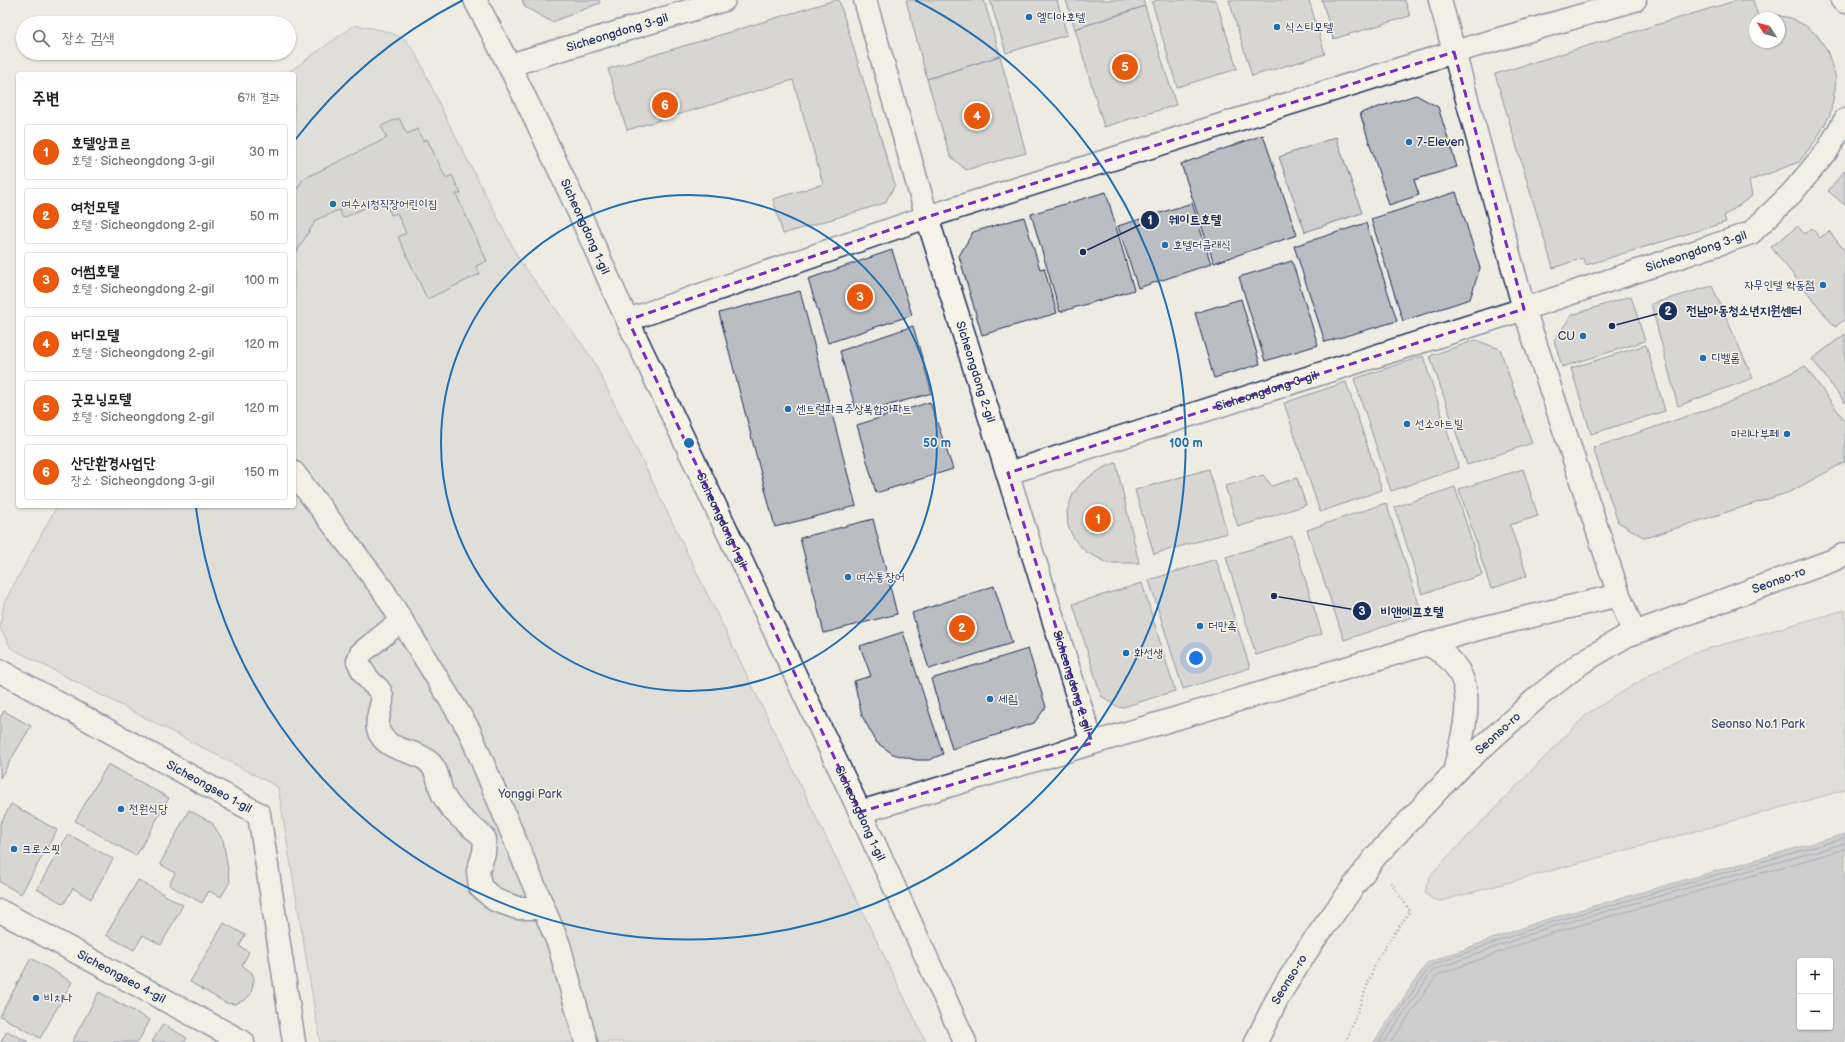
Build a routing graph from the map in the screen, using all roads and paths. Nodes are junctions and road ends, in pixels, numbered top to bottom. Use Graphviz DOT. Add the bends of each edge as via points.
graph roads {
  1 [pos="475,0"];
  2 [pos="724,0"];
  3 [pos="865,0"];
  4 [pos="1440,0"];
  5 [pos="1635,0"];
  6 [pos="1842,0"];
  7 [pos="1845,2"];
  8 [pos="1454,52"];
  9 [pos="510,66"];
  10 [pos="1845,120"];
  11 [pos="927,217"];
  12 [pos="1524,309"];
  13 [pos="628,320"];
  14 [pos="1008,474"];
  15 [pos="296,476"];
  16 [pos="1845,554"];
  17 [pos="1619,595"];
  18 [pos="401,621"];
  19 [pos="1634,634"];
  20 [pos="1427,644"];
  21 [pos="0,671"];
  22 [pos="1092,743"];
  23 [pos="1454,773"];
  24 [pos="860,812"];
  25 [pos="1375,857"];
  26 [pos="543,908"];
  27 [pos="0,910"];
  28 [pos="243,1042"];
  29 [pos="294,1042"];
  30 [pos="586,1042"];
  31 [pos="965,1042"];
  32 [pos="1256,1042"];
  33 [pos="1346,1042"];
  1 -- 9 [label="street, Sicheongdong 1-gil"];
  2 -- 9 [label="street, Sicheongdong 3-gil"];
  3 -- 11 [label="street, Sicheongdong 2-gil"];
  4 -- 8 [label="street"];
  5 -- 8 [label="street"];
  6 -- 7 [label="street"];
  8 -- 11 [label="street"];
  8 -- 12 [label="street"];
  9 -- 13 [label="street, Sicheongdong 1-gil"];
  10 -- 12 [label="street, Sicheongdong 3-gil" via="1827,151 1796,188 1752,233"];
  11 -- 13 [label="street"];
  11 -- 14 [label="street, Sicheongdong 2-gil"];
  12 -- 14 [label="street, Sicheongdong 3-gil"];
  12 -- 17 [label="street"];
  13 -- 24 [label="street, Sicheongdong 1-gil"];
  14 -- 22 [label="street, Sicheongdong 2-gil"];
  15 -- 18 [label="street" via="383,590"];
  16 -- 19 [label="street, Seonso-ro"];
  17 -- 19 [label="street"];
  17 -- 20 [label="street"];
  18 -- 26 [label="street" via="469,730"];
  18 -- 26 [label="street" via="361,653 358,661 370,682 382,694 378,713 380,733 388,743 420,755 430,763 436,771 443,796 452,809 485,839 478,872 480,887 495,900 517,908"];
  19 -- 23 [label="street, Seonso-ro" via="1581,664 1539,696"];
  20 -- 22 [label="street"];
  20 -- 23 [label="street" via="1448,656 1464,683 1466,718"];
  21 -- 29 [label="street, Sicheongseo 1-gil" via="259,814"];
  22 -- 24 [label="street"];
  23 -- 25 [label="street, Seonso-ro"];
  24 -- 31 [label="street, Sicheongdong 1-gil"];
  25 -- 32 [label="street, Seonso-ro" via="1310,946 1279,995"];
  25 -- 33 [label="path" via="1410,911 1378,957"];
  26 -- 30 [label="street" via="559,945"];
  27 -- 28 [label="street, Sicheongseo 4-gil"];
}
